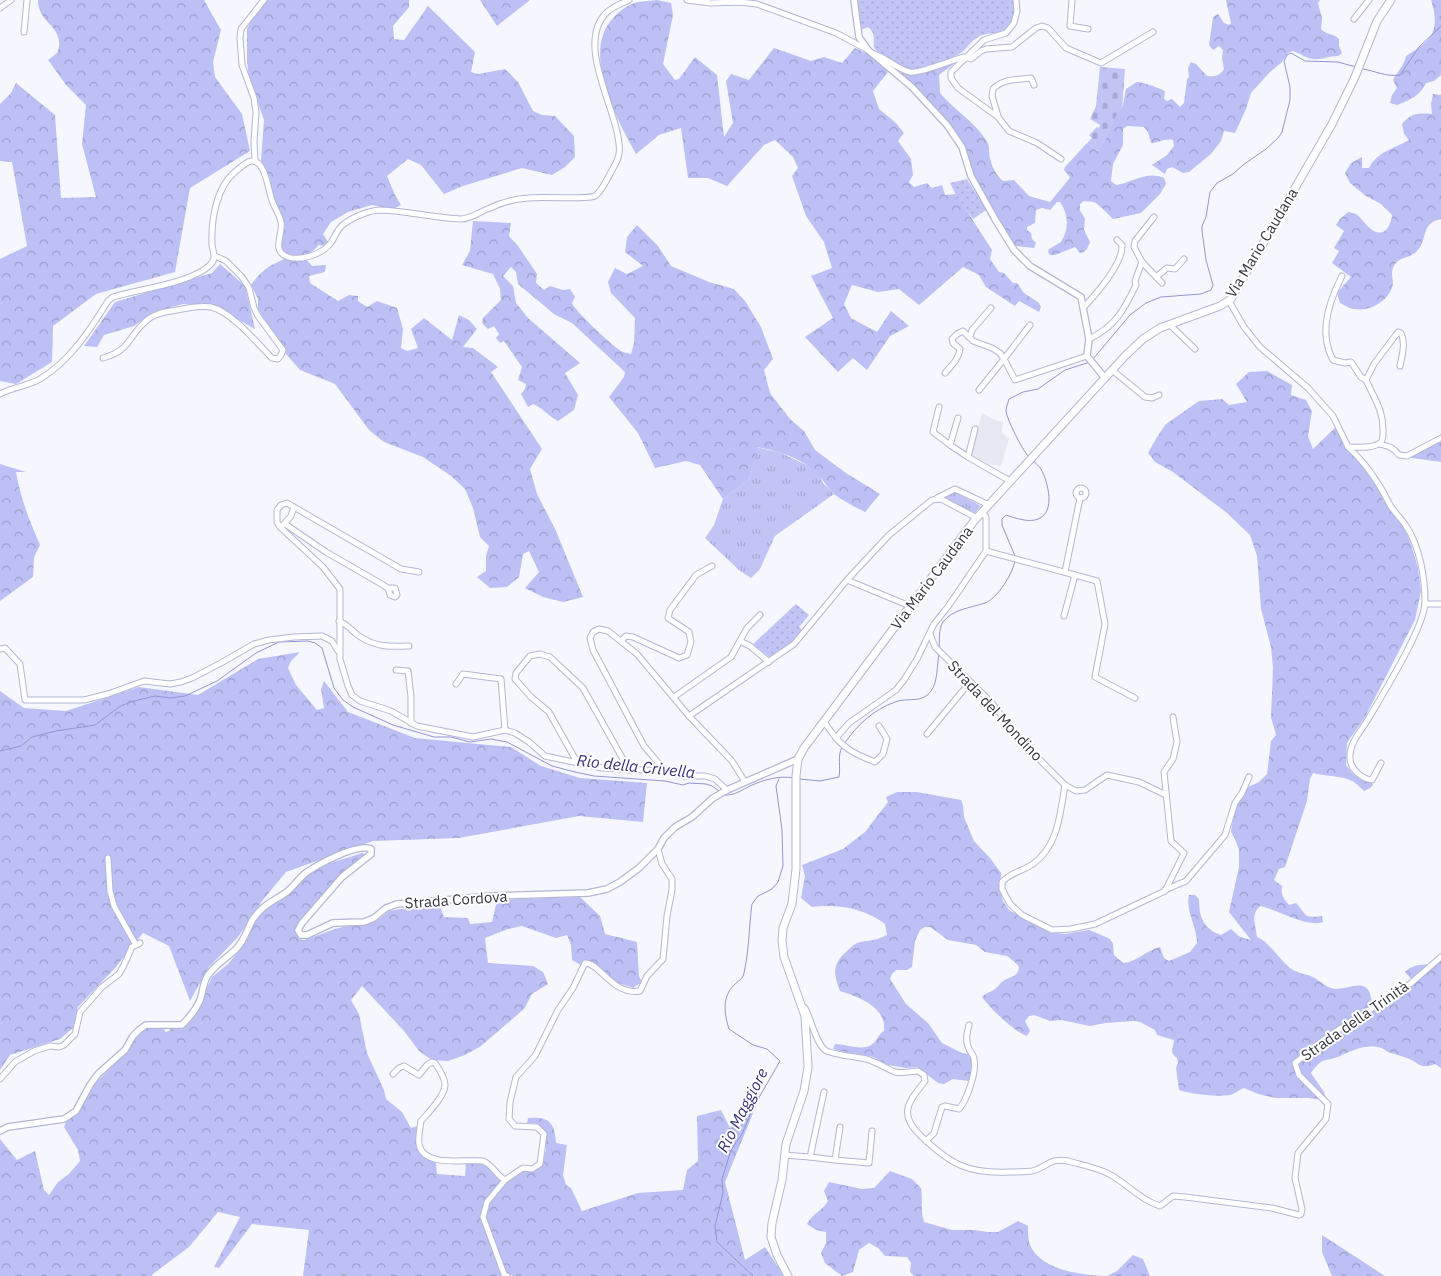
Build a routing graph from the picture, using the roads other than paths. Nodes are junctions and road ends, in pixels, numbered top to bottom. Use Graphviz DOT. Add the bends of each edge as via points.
graph roads {
  1 [pos="11,0"];
  2 [pos="27,0"];
  3 [pos="264,0"];
  4 [pos="629,0"];
  5 [pos="687,0"];
  6 [pos="854,0"];
  7 [pos="1016,0"];
  8 [pos="1072,0"];
  9 [pos="1369,0"];
  10 [pos="1391,0"];
  11 [pos="719,1"];
  12 [pos="0,8"];
  13 [pos="1354,20"];
  14 [pos="1088,29"];
  15 [pos="24,32"];
  16 [pos="1153,32"];
  17 [pos="870,52"];
  18 [pos="966,58"];
  19 [pos="1034,85"];
  20 [pos="998,117"];
  21 [pos="1061,159"];
  22 [pos="255,161"];
  23 [pos="1154,217"];
  24 [pos="1117,240"];
  25 [pos="214,256"];
  26 [pos="1184,259"];
  27 [pos="1142,262"];
  28 [pos="1156,276"];
  29 [pos="1342,276"];
  30 [pos="1162,283"];
  31 [pos="1229,301"];
  32 [pos="1084,307"];
  33 [pos="991,308"];
  34 [pos="1170,324"];
  35 [pos="1030,325"];
  36 [pos="970,336"];
  37 [pos="1089,339"];
  38 [pos="1195,349"];
  39 [pos="103,358"];
  40 [pos="1004,359"];
  41 [pos="1089,359"];
  42 [pos="1400,366"];
  43 [pos="1112,370"];
  44 [pos="945,373"];
  45 [pos="1105,378"];
  46 [pos="1366,380"];
  47 [pos="979,390"];
  48 [pos="0,394"];
  49 [pos="1158,395"];
  50 [pos="939,407"];
  51 [pos="958,418"];
  52 [pos="975,429"];
  53 [pos="1441,438"];
  54 [pos="1379,444"];
  55 [pos="950,445"];
  56 [pos="1348,446"];
  57 [pos="968,457"];
  58 [pos="1010,481"];
  59 [pos="1080,498"];
  60 [pos="935,500"];
  61 [pos="988,505"];
  62 [pos="294,507"];
  63 [pos="980,515"];
  64 [pos="283,525"];
  65 [pos="986,551"];
  66 [pos="712,566"];
  67 [pos="418,572"];
  68 [pos="1065,572"];
  69 [pos="1075,575"];
  70 [pos="847,580"];
  71 [pos="388,588"];
  72 [pos="1425,604"];
  73 [pos="1441,604"];
  74 [pos="910,606"];
  75 [pos="760,615"];
  76 [pos="1064,616"];
  77 [pos="339,621"];
  78 [pos="930,634"];
  79 [pos="621,641"];
  80 [pos="740,641"];
  81 [pos="409,646"];
  82 [pos="0,649"];
  83 [pos="338,651"];
  84 [pos="769,662"];
  85 [pos="396,670"];
  86 [pos="970,682"];
  87 [pos="456,684"];
  88 [pos="674,697"];
  89 [pos="1135,698"];
  90 [pos="689,716"];
  91 [pos="1173,717"];
  92 [pos="824,722"];
  93 [pos="411,723"];
  94 [pos="879,726"];
  95 [pos="505,730"];
  96 [pos="927,734"];
  97 [pos="836,738"];
  98 [pos="798,759"];
  99 [pos="1381,763"];
  100 [pos="578,764"];
  101 [pos="629,770"];
  102 [pos="664,771"];
  103 [pos="1249,777"];
  104 [pos="745,782"];
  105 [pos="1065,785"];
  106 [pos="723,792"];
  107 [pos="1166,796"];
  108 [pos="658,849"];
  109 [pos="108,858"];
  110 [pos="1165,891"];
  111 [pos="1441,957"];
  112 [pos="801,1002"];
  113 [pos="969,1025"];
  114 [pos="393,1074"];
  115 [pos="0,1079"];
  116 [pos="824,1092"];
  117 [pos="840,1127"];
  118 [pos="0,1131"];
  119 [pos="872,1131"];
  120 [pos="926,1141"];
  121 [pos="784,1155"];
  122 [pos="810,1157"];
  123 [pos="835,1160"];
  124 [pos="505,1180"];
  125 [pos="506,1276"];
  126 [pos="788,1276"];
  1 -- 12 [label="street"];
  2 -- 15 [label="street"];
  3 -- 22 [label="street" via="241,29 240,38 242,65 256,112"];
  4 -- 22 [label="street" via="602,18 595,43 598,73 617,128 620,149 618,160 594,196 512,200 462,219 374,211 343,224 321,251 293,258 283,255 278,247 281,222 266,178"];
  5 -- 11 [label="street" via="711,4"];
  6 -- 17 [label="street" via="859,37"];
  7 -- 18 [label="street" via="1014,23 1006,33 984,40"];
  8 -- 14 [label="street" via="1070,26"];
  9 -- 13 [label="street"];
  10 -- 31 [label="main road, Via Mario Caudana" via="1377,21 1355,78 1332,124"];
  11 -- 17 [label="street" via="756,4 836,33"];
  16 -- 18 [label="street" via="1101,62 1066,48 1048,28 1042,26 1012,47 986,50 971,59"];
  17 -- 18 [label="street" via="914,72"];
  17 -- 32 [label="street" via="912,87 947,125 962,147 971,176 1014,250 1030,266 1078,294"];
  18 -- 20 [label="street" via="951,72 953,82"];
  19 -- 20 [label="street" via="1031,78 999,83 992,96"];
  20 -- 21 [label="street" via="1009,131 1037,143"];
  22 -- 25 [label="street" via="232,174 222,187 212,230"];
  23 -- 27 [label="street" via="1135,241 1134,247"];
  24 -- 32 [label="street" via="1122,245 1119,259"];
  25 -- 39 [label="street" via="234,267 249,288 254,308 282,350 278,359 272,358 254,337 225,315 205,306 151,317 127,346"];
  25 -- 48 [label="street" via="209,266 179,280 113,296 82,341 62,361 40,379"];
  26 -- 28 [label="street" via="1176,269 1167,268"];
  27 -- 28 [label="street"];
  27 -- 37 [label="street" via="1136,285 1122,314"];
  28 -- 30 [label="street"];
  29 -- 46 [label="street" via="1327,315 1329,353 1333,360 1351,362"];
  31 -- 34 [label="main road, Via Mario Caudana"];
  31 -- 56 [label="street" via="1260,347 1308,388 1333,416"];
  32 -- 37 [label="street"];
  33 -- 36 [label="street"];
  34 -- 38 [label="street"];
  34 -- 43 [label="main road, Via Mario Caudana" via="1143,339"];
  35 -- 40 [label="street"];
  36 -- 40 [label="street" via="973,341 1000,353"];
  36 -- 44 [label="street" via="961,331 952,339 960,353"];
  37 -- 41 [label="street"];
  40 -- 41 [label="street" via="1015,380"];
  40 -- 47 [label="street"];
  41 -- 45 [label="street"];
  42 -- 46 [label="street" via="1404,344 1398,332"];
  43 -- 45 [label="main road, Via Mario Caudana"];
  43 -- 49 [label="street" via="1145,397"];
  45 -- 58 [label="main road, Via Mario Caudana"];
  46 -- 54 [label="street" via="1383,418"];
  50 -- 55 [label="street" via="933,432"];
  51 -- 55 [label="street"];
  52 -- 57 [label="street"];
  53 -- 54 [label="street" via="1406,456"];
  54 -- 56 [label="street"];
  55 -- 57 [label="street"];
  56 -- 72 [label="street" via="1364,463 1407,527 1423,575"];
  57 -- 58 [label="street"];
  58 -- 61 [label="main road, Via Mario Caudana"];
  59 -- 68 [label="street"];
  60 -- 61 [label="street" via="955,489"];
  60 -- 63 [label="street" via="941,499"];
  60 -- 70 [label="street" via="889,536"];
  61 -- 63 [label="main road, Via Mario Caudana"];
  62 -- 64 [label="street"];
  62 -- 64 [label="street" via="287,503 277,510 277,522"];
  62 -- 67 [label="street" via="401,569"];
  63 -- 65 [label="street" via="986,517"];
  63 -- 74 [label="main road, Via Mario Caudana"];
  64 -- 71 [label="street"];
  64 -- 77 [label="street" via="340,589"];
  65 -- 68 [label="street"];
  65 -- 78 [label="street"];
  66 -- 79 [label="street" via="696,575 670,610 668,618 689,632 691,642 687,655 679,658 633,637 626,636"];
  68 -- 69 [label="street"];
  69 -- 76 [label="street"];
  69 -- 89 [label="street" via="1098,581 1106,624 1095,677"];
  70 -- 74 [label="street"];
  70 -- 84 [label="street" via="794,644"];
  72 -- 73 [label="street"];
  72 -- 99 [label="street" via="1404,655 1353,743 1349,759 1361,776 1372,780"];
  74 -- 92 [label="main road, Via Mario Caudana"];
  75 -- 80 [label="street"];
  77 -- 81 [label="street" via="375,644"];
  77 -- 83 [label="street"];
  78 -- 86 [label="street, Strada del Mondino" via="936,649"];
  78 -- 97 [label="street" via="896,690 849,723"];
  79 -- 88 [label="street" via="637,654"];
  79 -- 102 [label="street" via="608,630 599,629 590,638 592,650 644,746"];
  80 -- 84 [label="street"];
  80 -- 88 [label="street" via="731,657"];
  82 -- 83 [label="street" via="5,648 20,664 25,700 84,700 144,681 181,682 254,644 269,640 322,636 332,641"];
  83 -- 93 [label="street" via="352,696 360,702 391,711"];
  84 -- 90 [label="street"];
  85 -- 93 [label="street" via="408,671"];
  86 -- 96 [label="street"];
  86 -- 105 [label="street, Strada del Mondino"];
  87 -- 95 [label="street" via="463,674 501,679"];
  88 -- 90 [label="street"];
  90 -- 104 [label="street" via="732,760"];
  91 -- 107 [label="street" via="1177,742 1173,759 1164,772"];
  92 -- 97 [label="street"];
  92 -- 98 [label="main road, Via Mario Caudana"];
  93 -- 95 [label="street" via="473,737"];
  94 -- 97 [label="street" via="887,739 883,754 875,762 853,754"];
  95 -- 100 [label="street" via="514,732 545,756"];
  98 -- 104 [label="street, Strada Cordova"];
  98 -- 112 [label="main road, Via Mario Caudana" via="796,869 792,904 782,941 784,957"];
  100 -- 101 [label="street"];
  100 -- 101 [label="street" via="549,712 516,679 516,673 530,656 550,657 583,688"];
  101 -- 102 [label="street"];
  102 -- 106 [label="street" via="715,779"];
  103 -- 110 [label="street" via="1234,803 1226,835 1186,881"];
  104 -- 106 [label="street, Strada Cordova"];
  105 -- 107 [label="street" via="1076,792 1085,790 1107,775 1139,782"];
  105 -- 110 [label="street" via="1054,839 1033,864 1002,882 1010,904 1022,915 1052,930 1071,929 1095,924"];
  106 -- 108 [label="street, Strada Cordova" via="676,827"];
  107 -- 110 [label="street" via="1171,841 1184,853"];
  108 -- 118 [label="street, Strada Cordova" via="639,868 607,889 588,893 492,896 397,904 364,922 332,923 301,935 298,930 302,923 342,877 371,854 370,849 361,848 331,859 306,873 290,890 261,910 236,950 207,976 200,1001 182,1025 146,1025 139,1030 125,1050 98,1074 76,1111 64,1119"];
  108 -- 124 [label="street" via="662,864 672,879 663,959 647,976 640,991 634,992 615,984 590,963 582,967 536,1056 516,1077 510,1102 509,1119 515,1126 537,1127 544,1134 540,1164 532,1169 523,1168"];
  109 -- 115 [label="street" via="114,906 138,944 132,947 119,974 102,987 80,1012 75,1034 64,1045 34,1051 15,1062"];
  111 -- 120 [label="street, Strada della Trinità" via="1410,984 1330,1035 1295,1063 1299,1075 1328,1104 1326,1119 1298,1153 1295,1178 1301,1214 1173,1196 1160,1206 1109,1174 1066,1161 1052,1161 1032,1171 996,1173 966,1169"];
  112 -- 120 [label="street, Strada della Trinità" via="826,1051 867,1059 895,1072 918,1071 924,1075 926,1081 909,1102 907,1111 910,1123"];
  112 -- 121 [label="main road, Via Mario Caudana" via="808,1067"];
  113 -- 120 [label="street" via="966,1037 975,1065 964,1103 959,1109 942,1107 934,1133"];
  114 -- 124 [label="street" via="404,1066 419,1075 427,1065 435,1063 445,1085 421,1121 421,1149 438,1161 489,1163"];
  116 -- 122 [label="street"];
  117 -- 123 [label="street"];
  119 -- 123 [label="street" via="870,1163"];
  121 -- 122 [label="street"];
  121 -- 126 [label="main road, Via Mario Caudana" via="771,1237"];
  122 -- 123 [label="street"];
  124 -- 125 [label="street" via="487,1202 483,1217"];
}
